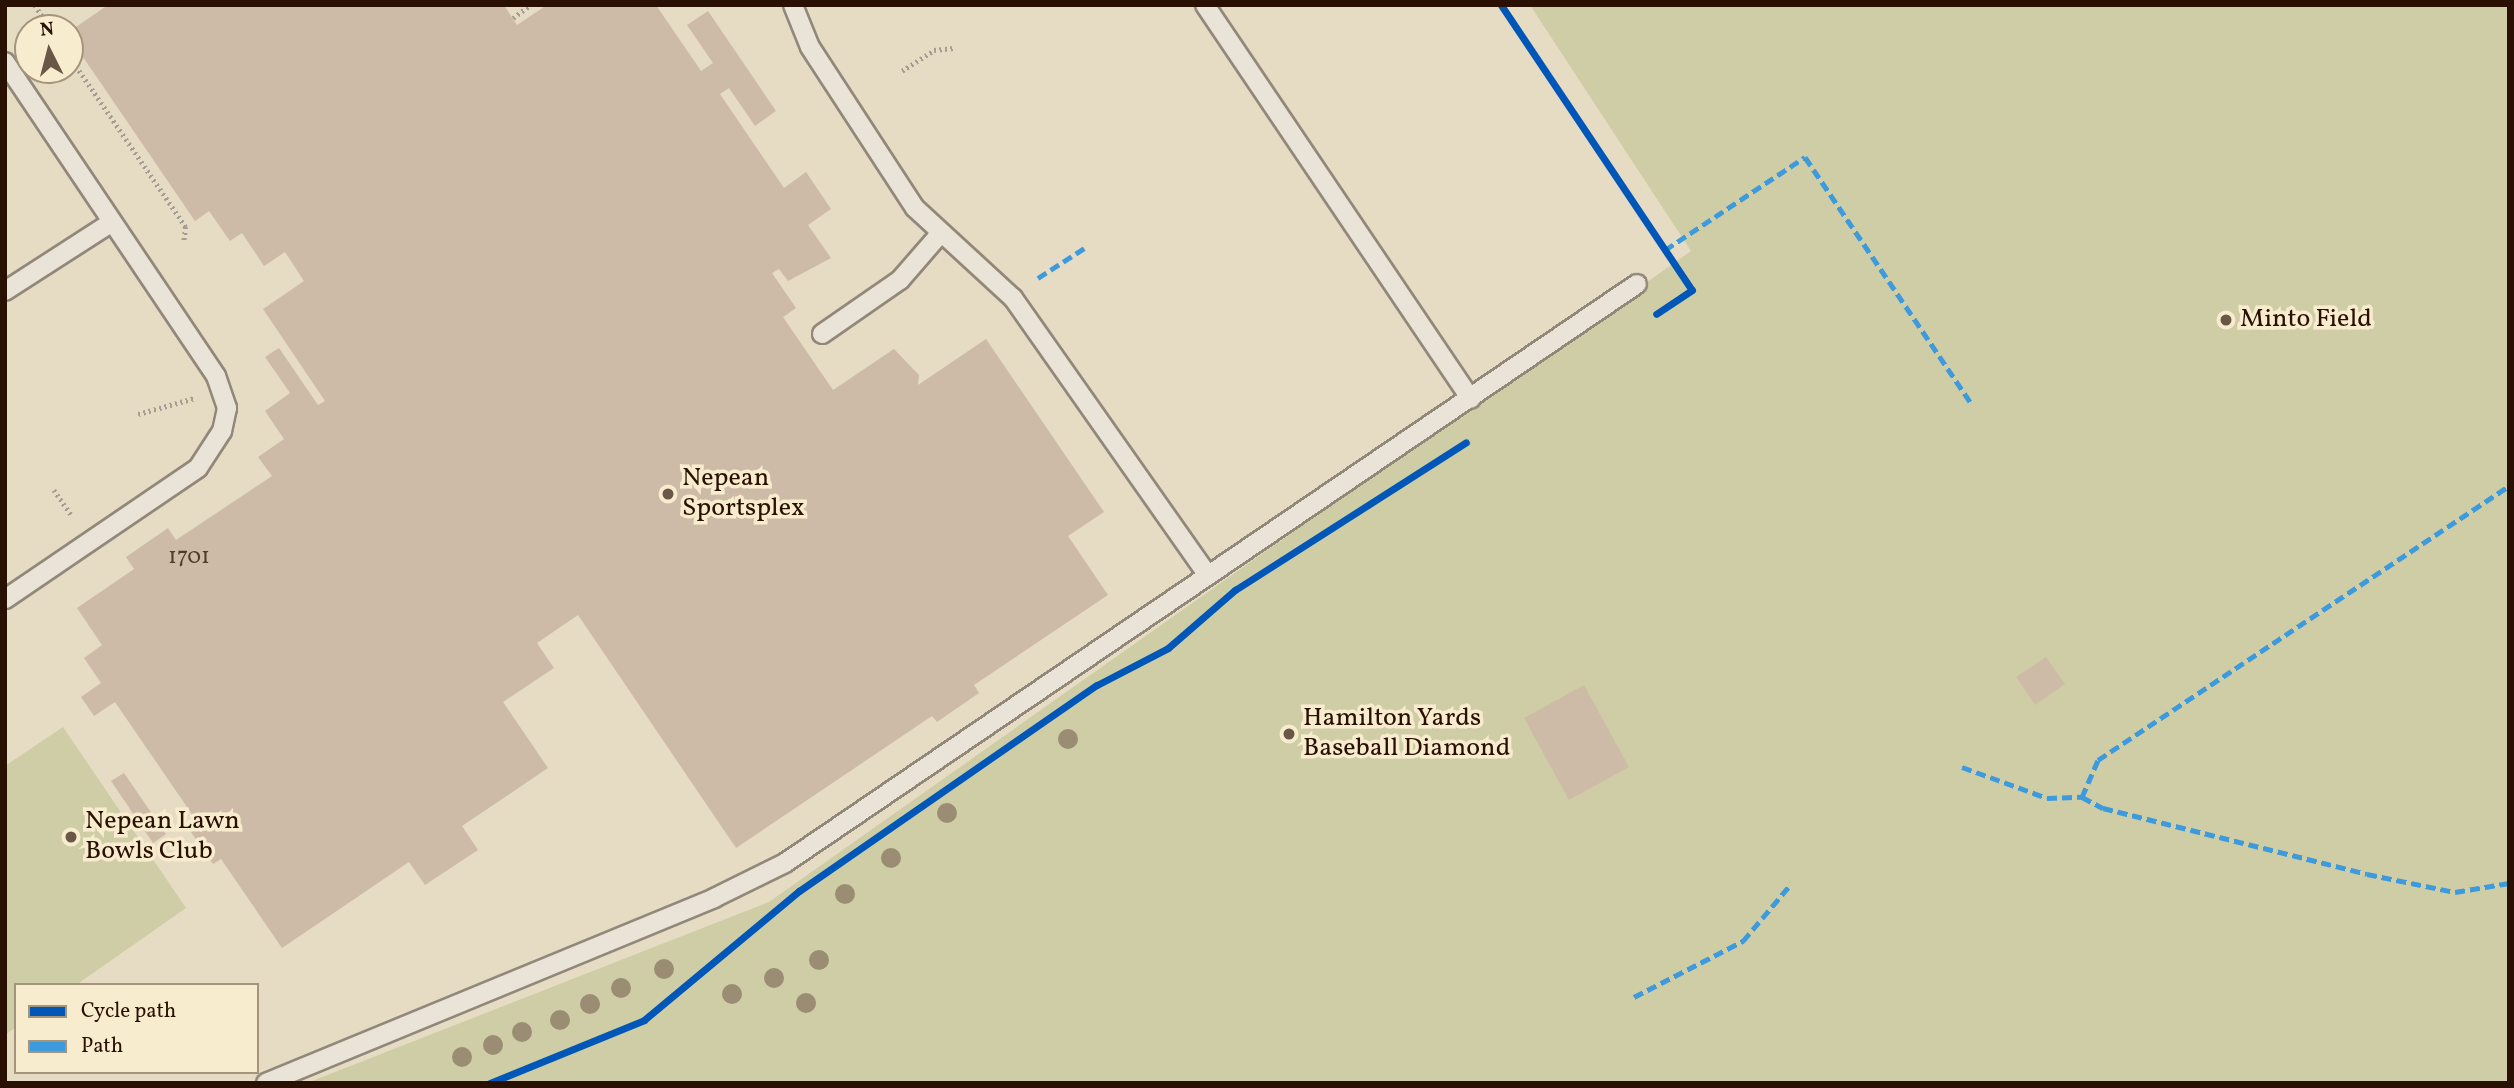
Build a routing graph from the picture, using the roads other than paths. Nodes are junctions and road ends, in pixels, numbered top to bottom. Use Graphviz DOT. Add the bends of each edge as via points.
graph roads {
  1 [pos="793,5"];
  2 [pos="1205,5"];
  3 [pos="5,62"];
  4 [pos="108,224"];
  5 [pos="940,234"];
  6 [pos="1637,284"];
  7 [pos="5,291"];
  8 [pos="822,334"];
  9 [pos="1471,399"];
  10 [pos="1208,575"];
  11 [pos="5,599"];
  12 [pos="266,1083"];
  1 -- 5 [label="lane" via="810,47 915,208"];
  2 -- 9 [label="lane"];
  3 -- 4 [label="lane"];
  4 -- 7 [label="lane"];
  4 -- 11 [label="lane" via="216,376 227,408 222,431 198,468"];
  5 -- 8 [label="lane" via="900,280"];
  5 -- 10 [label="lane" via="1013,298"];
  6 -- 9 [label="lane"];
  9 -- 10 [label="lane"];
  10 -- 12 [label="lane" via="785,863 714,898"];
}
